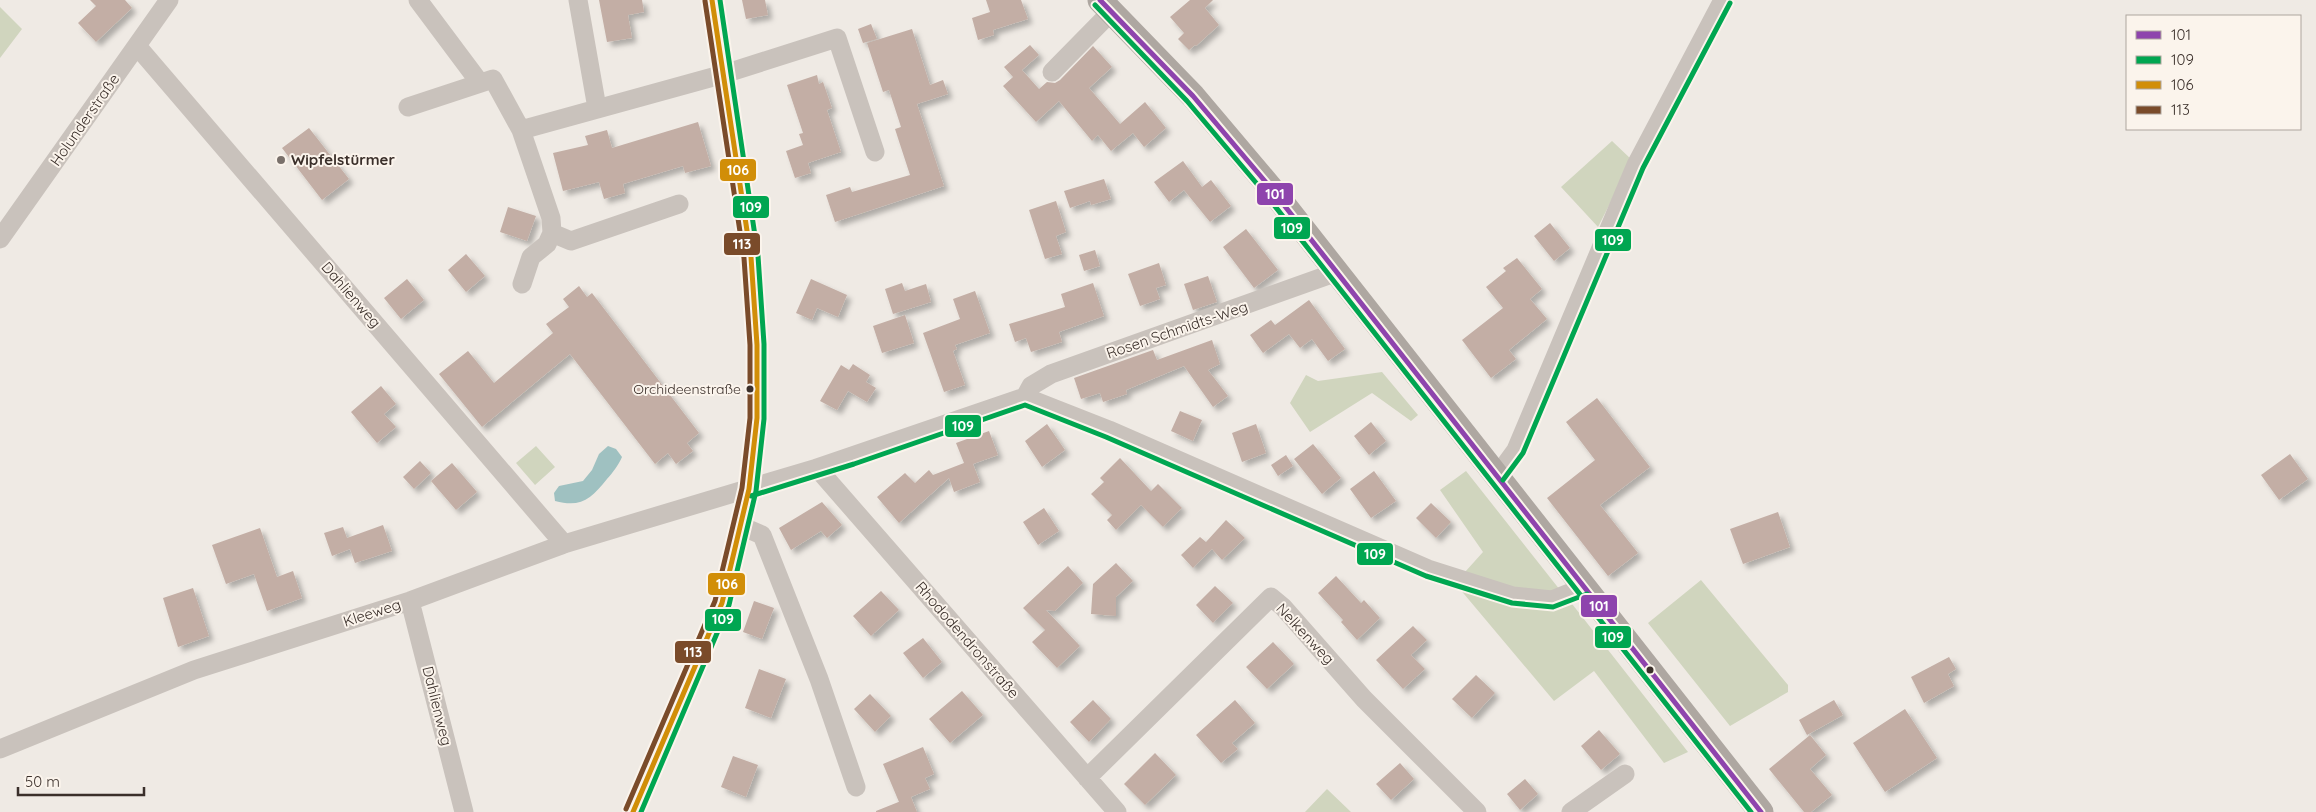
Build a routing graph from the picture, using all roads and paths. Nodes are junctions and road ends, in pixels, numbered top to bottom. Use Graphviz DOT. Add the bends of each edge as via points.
graph roads {
  1 [pos="169,0"];
  2 [pos="418,0"];
  3 [pos="578,0"];
  4 [pos="712,0"];
  5 [pos="1723,0"];
  6 [pos="1106,6"];
  7 [pos="137,46"];
  8 [pos="1052,72"];
  9 [pos="724,74"];
  10 [pos="487,81"];
  11 [pos="408,108"];
  12 [pos="597,108"];
  13 [pos="521,130"];
  14 [pos="875,152"];
  15 [pos="679,204"];
  16 [pos="552,233"];
  17 [pos="0,239"];
  18 [pos="1337,272"];
  19 [pos="522,284"];
  20 [pos="1024,397"];
  21 [pos="817,468"];
  22 [pos="1497,476"];
  23 [pos="749,489"];
  24 [pos="740,526"];
  25 [pos="564,544"];
  26 [pos="1584,587"];
  27 [pos="410,601"];
  28 [pos="0,748"];
  29 [pos="1625,774"];
  30 [pos="1087,778"];
  31 [pos="856,787"];
  32 [pos="464,812"];
  33 [pos="633,812"];
  34 [pos="1117,812"];
  35 [pos="1477,812"];
  36 [pos="1570,812"];
  37 [pos="1761,812"];
  1 -- 7 [label="street, Holunderstraße"];
  2 -- 10 [label="street"];
  3 -- 12 [label="street"];
  4 -- 9 [label="street"];
  5 -- 22 [label="street" via="1636,165 1516,450"];
  6 -- 8 [label="street"];
  6 -- 18 [label="main road" via="1193,96"];
  7 -- 17 [label="street, Holunderstraße"];
  7 -- 25 [label="street, Dahlienweg"];
  9 -- 12 [label="street"];
  9 -- 14 [label="street" via="837,38"];
  9 -- 23 [label="street" via="751,257 757,345 756,418"];
  10 -- 11 [label="street"];
  10 -- 13 [label="street"];
  12 -- 13 [label="street"];
  13 -- 16 [label="street" via="551,218"];
  15 -- 16 [label="street" via="572,241"];
  16 -- 19 [label="street" via="547,244 531,257"];
  18 -- 20 [label="street, Rosen Schmidts-Weg" via="1051,374 1031,386"];
  18 -- 22 [label="main road"];
  20 -- 21 [label="street"];
  20 -- 26 [label="street" via="1109,430 1428,569 1513,596 1552,600"];
  21 -- 23 [label="street"];
  21 -- 30 [label="street, Rhododendronstraße"];
  22 -- 26 [label="main road"];
  23 -- 24 [label="street"];
  23 -- 25 [label="street, Kleeweg"];
  24 -- 31 [label="street" via="762,534 819,679"];
  24 -- 33 [label="street" via="722,603"];
  25 -- 27 [label="street, Kleeweg"];
  26 -- 37 [label="main road"];
  27 -- 28 [label="street, Kleeweg" via="194,670"];
  27 -- 32 [label="street, Dahlienweg"];
  29 -- 36 [label="street"];
  30 -- 34 [label="street, Rhododendronstraße"];
  30 -- 35 [label="street, Nelkenweg" via="1271,597 1364,698"];
}
